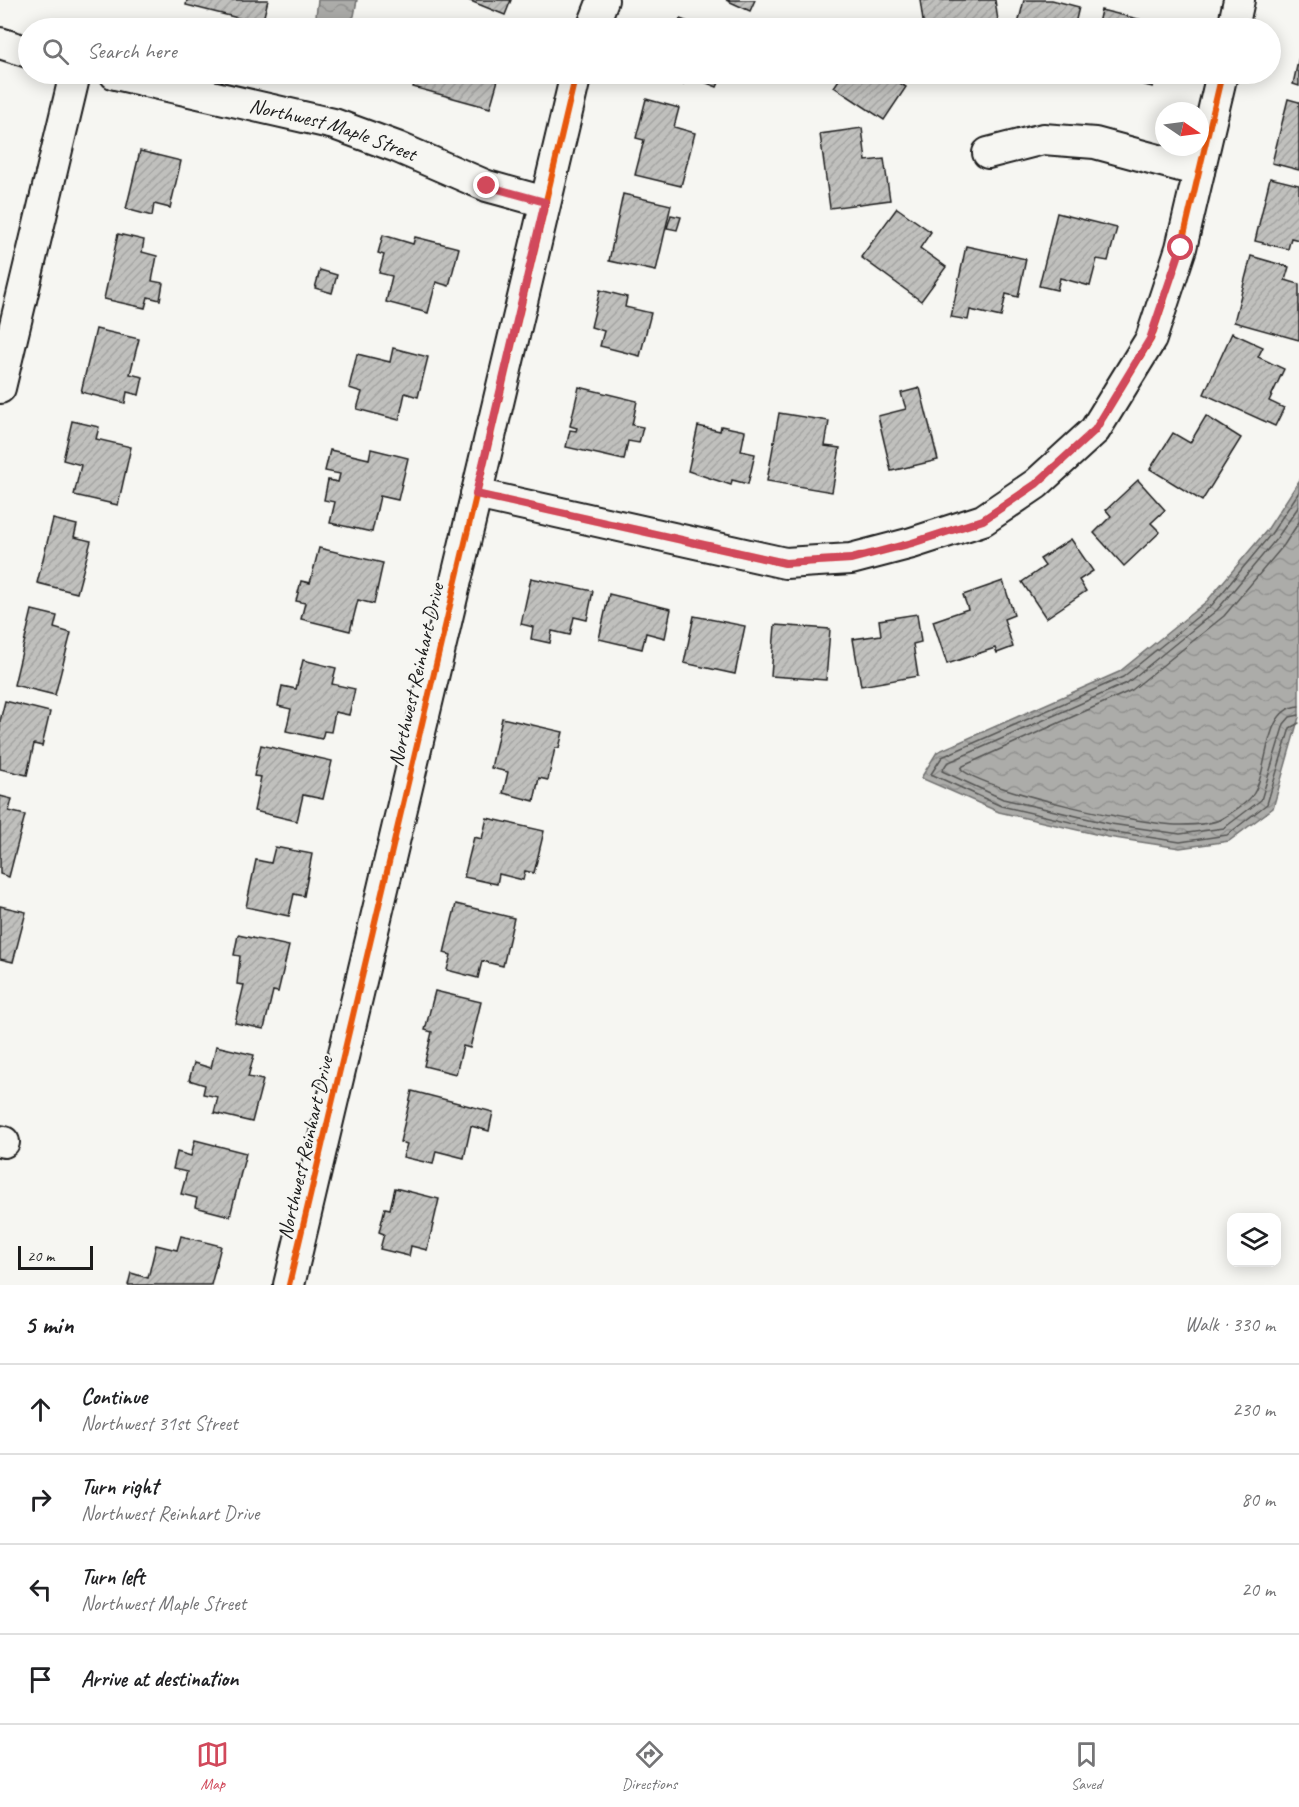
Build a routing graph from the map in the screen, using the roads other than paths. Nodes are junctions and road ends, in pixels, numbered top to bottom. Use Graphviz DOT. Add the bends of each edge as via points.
graph roads {
  1 [pos="603,0"];
  2 [pos="1239,0"];
  3 [pos="596,18"];
  4 [pos="1235,18"];
  5 [pos="0,43"];
  6 [pos="18,49"];
  7 [pos="73,84"];
  8 [pos="159,84"];
  9 [pos="574,84"];
  10 [pos="1220,84"];
  11 [pos="988,153"];
  12 [pos="1199,171"];
  13 [pos="545,202"];
  14 [pos="0,388"];
  15 [pos="476,494"];
  16 [pos="289,1285"];
  1 -- 3 [label="street"];
  2 -- 4 [label="street"];
  5 -- 6 [label="street"];
  7 -- 14 [label="street"];
  8 -- 13 [label="street, Northwest Maple Street" via="334,124 487,186"];
  9 -- 13 [label="street, Northwest Reinhart Drive"];
  10 -- 12 [label="street"];
  11 -- 12 [label="street" via="1043,139 1095,143"];
  12 -- 15 [label="street" via="1181,248 1150,339 1095,430 1036,484 983,520 851,559 785,563"];
  13 -- 15 [label="street, Northwest Reinhart Drive"];
  15 -- 16 [label="street, Northwest Reinhart Drive"];
}
